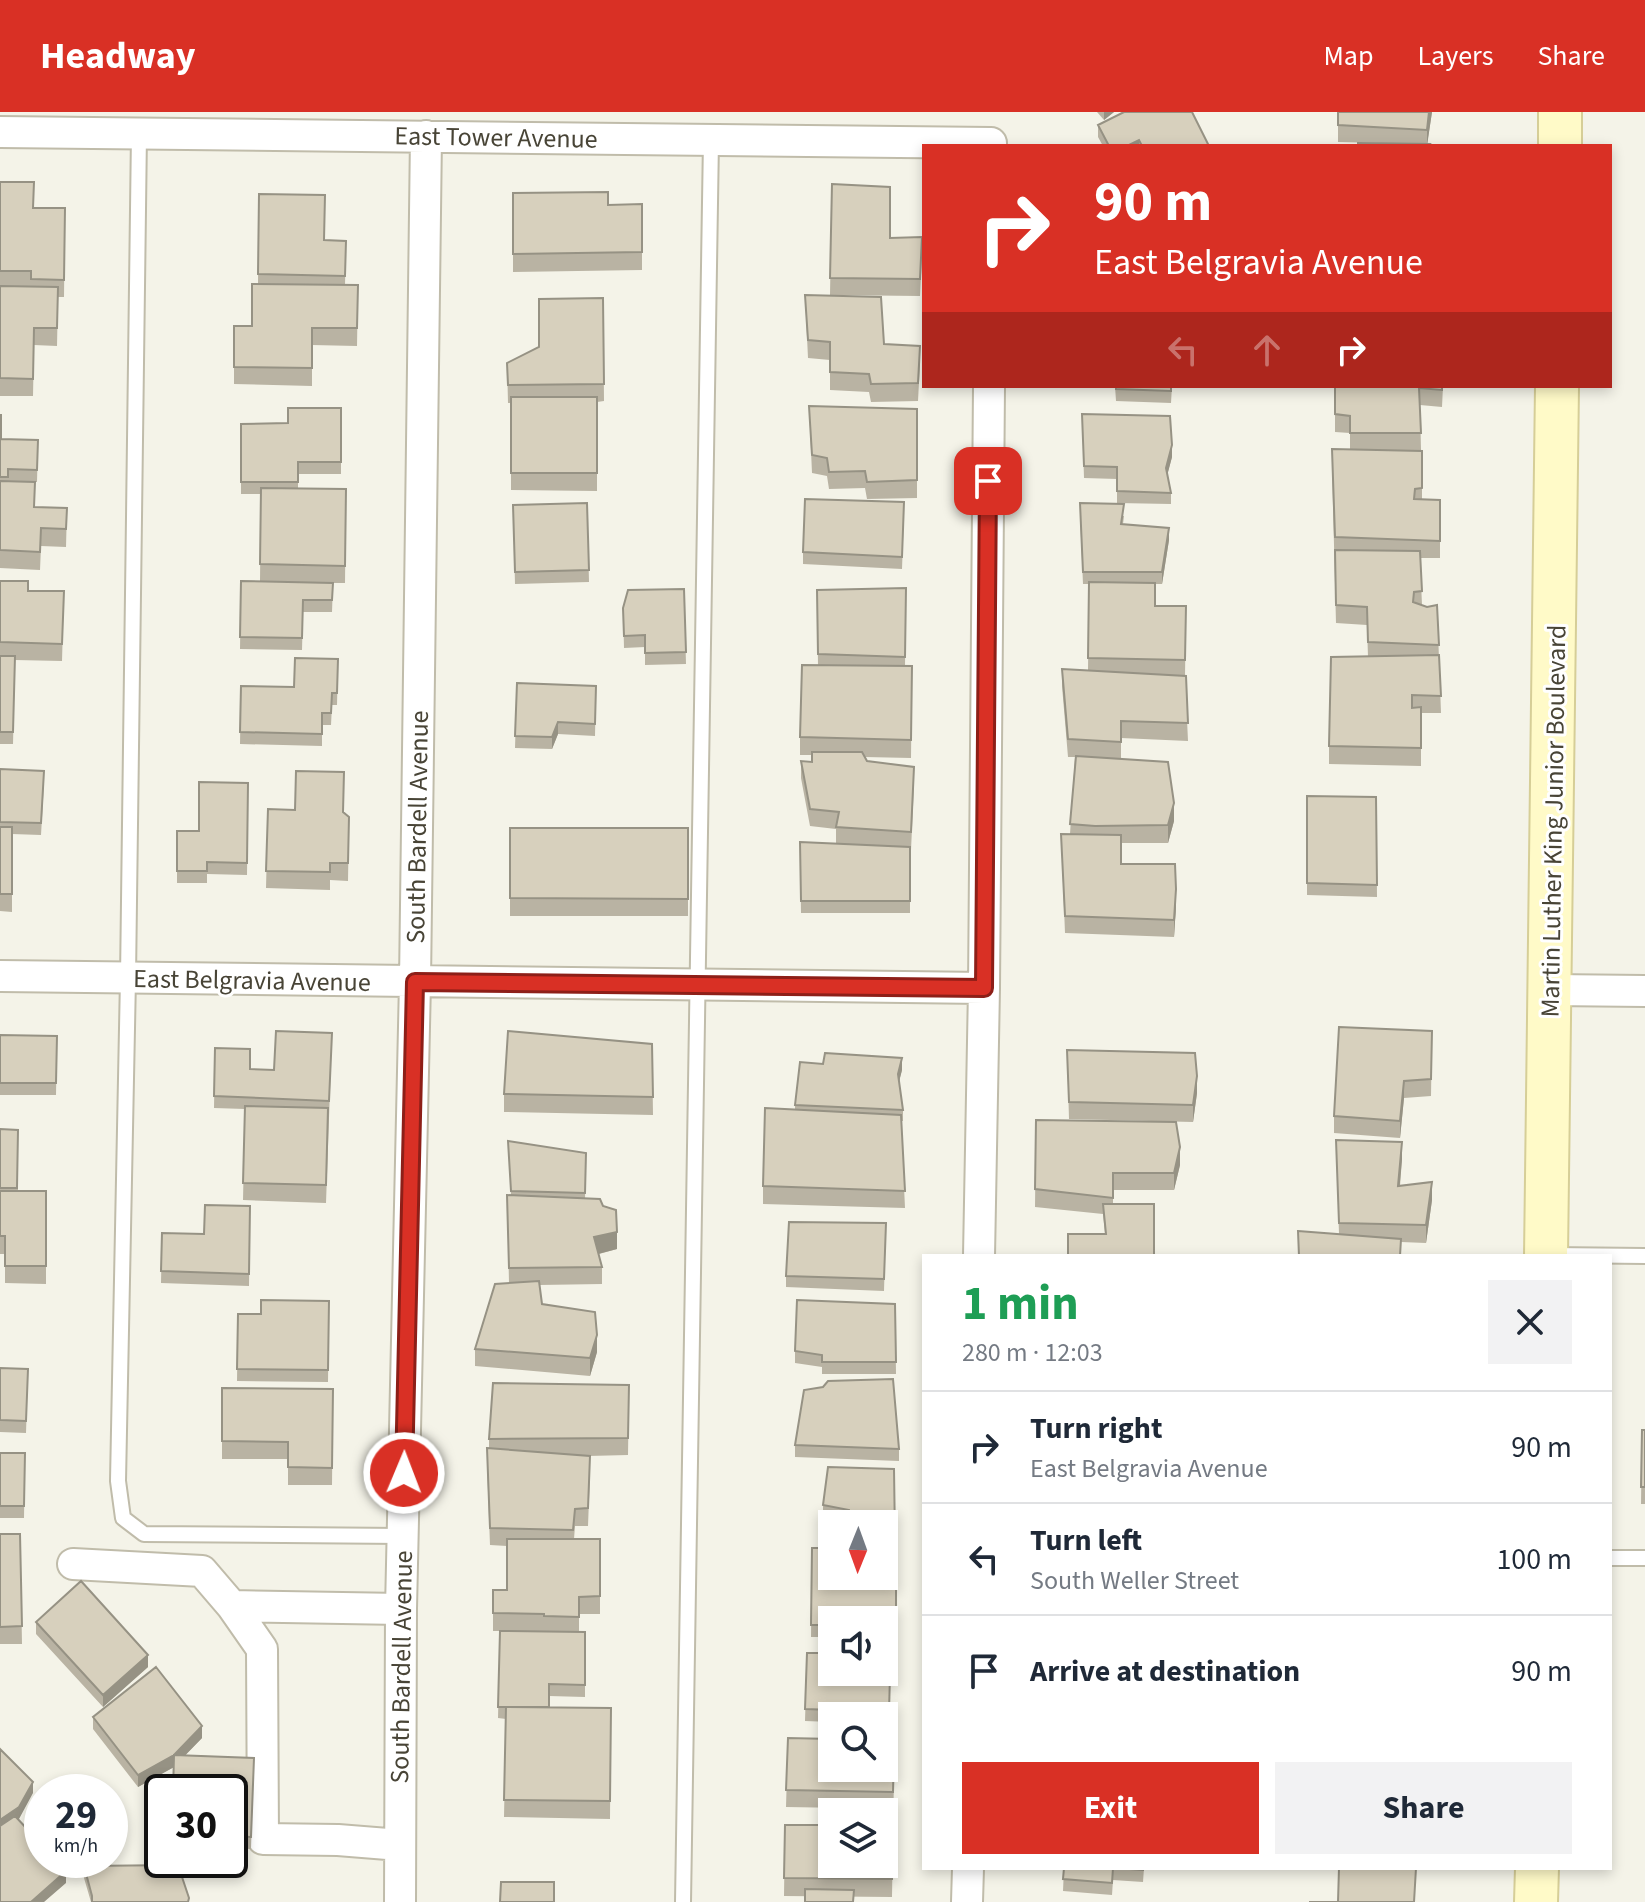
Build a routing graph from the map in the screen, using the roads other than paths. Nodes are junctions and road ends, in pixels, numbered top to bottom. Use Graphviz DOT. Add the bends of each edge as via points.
graph roads {
  1 [pos="1560,112"];
  2 [pos="0,132"];
  3 [pos="139,133"];
  4 [pos="426,136"];
  5 [pos="711,140"];
  6 [pos="991,144"];
  7 [pos="1560,144"];
  8 [pos="989,388"];
  9 [pos="1557,388"];
  10 [pos="0,976"];
  11 [pos="128,978"];
  12 [pos="415,982"];
  13 [pos="697,985"];
  14 [pos="984,988"];
  15 [pos="1551,990"];
  16 [pos="1645,991"];
  17 [pos="979,1254"];
  18 [pos="1546,1254"];
  19 [pos="1612,1256"];
  20 [pos="1645,1256"];
  21 [pos="403,1536"];
  22 [pos="1612,1558"];
  23 [pos="1645,1558"];
  24 [pos="73,1564"];
  25 [pos="232,1606"];
  26 [pos="401,1609"];
  27 [pos="400,1845"];
  28 [pos="968,1870"];
  29 [pos="1537,1870"];
  30 [pos="400,1902"];
  31 [pos="683,1902"];
  32 [pos="967,1902"];
  33 [pos="1536,1902"];
  1 -- 7 [label="street"];
  2 -- 3 [label="street, East Tower Avenue"];
  3 -- 4 [label="street, East Tower Avenue"];
  3 -- 11 [label="lane"];
  4 -- 5 [label="street, East Tower Avenue"];
  4 -- 12 [label="street, South Bardell Avenue"];
  5 -- 6 [label="street, East Tower Avenue"];
  5 -- 13 [label="lane"];
  8 -- 14 [label="street"];
  9 -- 15 [label="street, Martin Luther King Junior Boulevard"];
  10 -- 11 [label="street, East Belgravia Avenue"];
  11 -- 12 [label="street, East Belgravia Avenue"];
  11 -- 21 [label="lane" via="118,1481 123,1518 144,1534"];
  12 -- 13 [label="street, East Belgravia Avenue"];
  12 -- 21 [label="street, South Bardell Avenue"];
  13 -- 14 [label="street, East Belgravia Avenue"];
  13 -- 31 [label="lane"];
  14 -- 17 [label="street"];
  15 -- 16 [label="street"];
  15 -- 18 [label="street, Martin Luther King Junior Boulevard"];
  19 -- 20 [label="lane"];
  21 -- 26 [label="street, South Bardell Avenue"];
  22 -- 23 [label="lane"];
  24 -- 25 [label="street" via="202,1571"];
  25 -- 26 [label="street"];
  25 -- 27 [label="street" via="262,1649 263,1839"];
  26 -- 27 [label="street, South Bardell Avenue"];
  27 -- 30 [label="street, South Bardell Avenue"];
  28 -- 32 [label="street"];
  29 -- 33 [label="street"];
}
